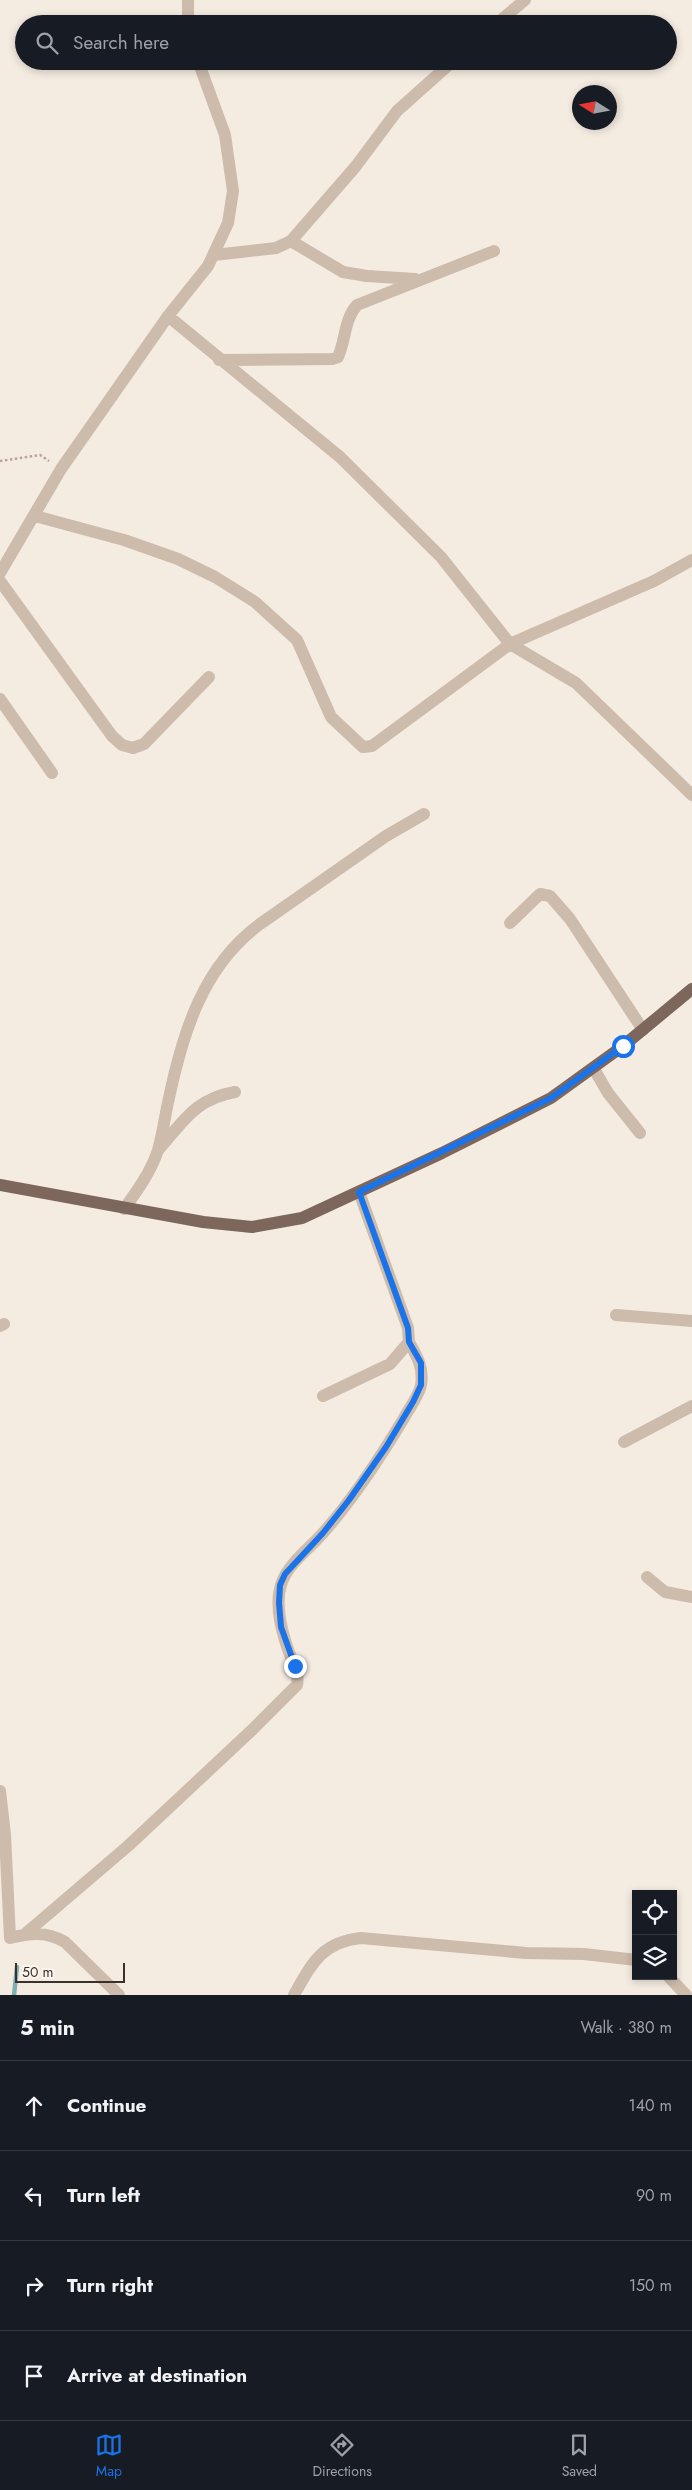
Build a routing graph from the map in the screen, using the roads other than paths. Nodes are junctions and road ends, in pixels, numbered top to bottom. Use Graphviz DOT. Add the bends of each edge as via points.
graph roads {
  1 [pos="188,0"];
  2 [pos="524,0"];
  3 [pos="188,15"];
  4 [pos="506,15"];
  5 [pos="201,70"];
  6 [pos="443,70"];
  7 [pos="291,241"];
  8 [pos="494,251"];
  9 [pos="214,254"];
  10 [pos="420,279"];
  11 [pos="168,316"];
  12 [pos="219,360"];
  13 [pos="35,516"];
  14 [pos="692,560"];
  15 [pos="0,573"];
  16 [pos="0,581"];
  17 [pos="510,644"];
  18 [pos="209,677"];
  19 [pos="0,699"];
  20 [pos="52,773"];
  21 [pos="692,795"];
  22 [pos="424,814"];
  23 [pos="510,923"];
  24 [pos="692,989"];
  25 [pos="642,1030"];
  26 [pos="594,1069"];
  27 [pos="234,1092"];
  28 [pos="640,1133"];
  29 [pos="158,1151"];
  30 [pos="0,1185"];
  31 [pos="359,1192"];
  32 [pos="124,1209"];
  33 [pos="616,1314"];
  34 [pos="692,1321"];
  35 [pos="409,1342"];
  36 [pos="323,1396"];
  37 [pos="692,1406"];
  38 [pos="624,1442"];
  39 [pos="647,1577"];
  40 [pos="692,1597"];
  41 [pos="0,1791"];
  42 [pos="25,1934"];
  43 [pos="632,1960"];
  44 [pos="672,1980"];
  45 [pos="119,1995"];
  46 [pos="294,1995"];
  47 [pos="686,1995"];
  1 -- 3 [label="street"];
  2 -- 4 [label="street"];
  5 -- 9 [label="street" via="225,135 233,191 228,223"];
  6 -- 7 [label="street" via="397,111 356,166"];
  7 -- 9 [label="street" via="276,248"];
  7 -- 10 [label="street" via="343,272"];
  8 -- 10 [label="street"];
  9 -- 11 [label="street"];
  10 -- 12 [label="street" via="357,305 348,319 344,345 338,357"];
  11 -- 12 [label="street"];
  11 -- 13 [label="street" via="61,469"];
  12 -- 17 [label="street" via="340,457 441,557"];
  13 -- 15 [label="street"];
  13 -- 17 [label="street" via="124,540 178,559 255,602 297,640 331,717 363,747 372,746"];
  14 -- 17 [label="street" via="654,581"];
  16 -- 18 [label="street" via="112,736 122,744 133,748 144,744"];
  17 -- 21 [label="street" via="576,683"];
  19 -- 20 [label="street"];
  22 -- 29 [label="street" via="386,836 260,924 240,939 223,959 201,994 187,1026"];
  23 -- 25 [label="street" via="540,894 550,896 570,920"];
  24 -- 25 [label="main road"];
  25 -- 26 [label="main road"];
  26 -- 28 [label="street" via="608,1094"];
  26 -- 31 [label="main road" via="551,1098"];
  27 -- 29 [label="street" via="194,1108"];
  29 -- 32 [label="street"];
  30 -- 32 [label="main road"];
  31 -- 32 [label="main road" via="302,1218 252,1227"];
  31 -- 35 [label="street" via="408,1328"];
  33 -- 34 [label="street"];
  35 -- 36 [label="street" via="390,1364"];
  35 -- 42 [label="street" via="421,1363 421,1385 413,1402 349,1500 285,1574 280,1585 281,1627 297,1670 297,1685 128,1846"];
  37 -- 38 [label="street"];
  39 -- 40 [label="street" via="666,1592"];
  41 -- 42 [label="street" via="10,1938"];
  42 -- 45 [label="street" via="46,1934 65,1942"];
  43 -- 46 [label="street" via="361,1938 324,1949"];
  44 -- 47 [label="street"];
}
